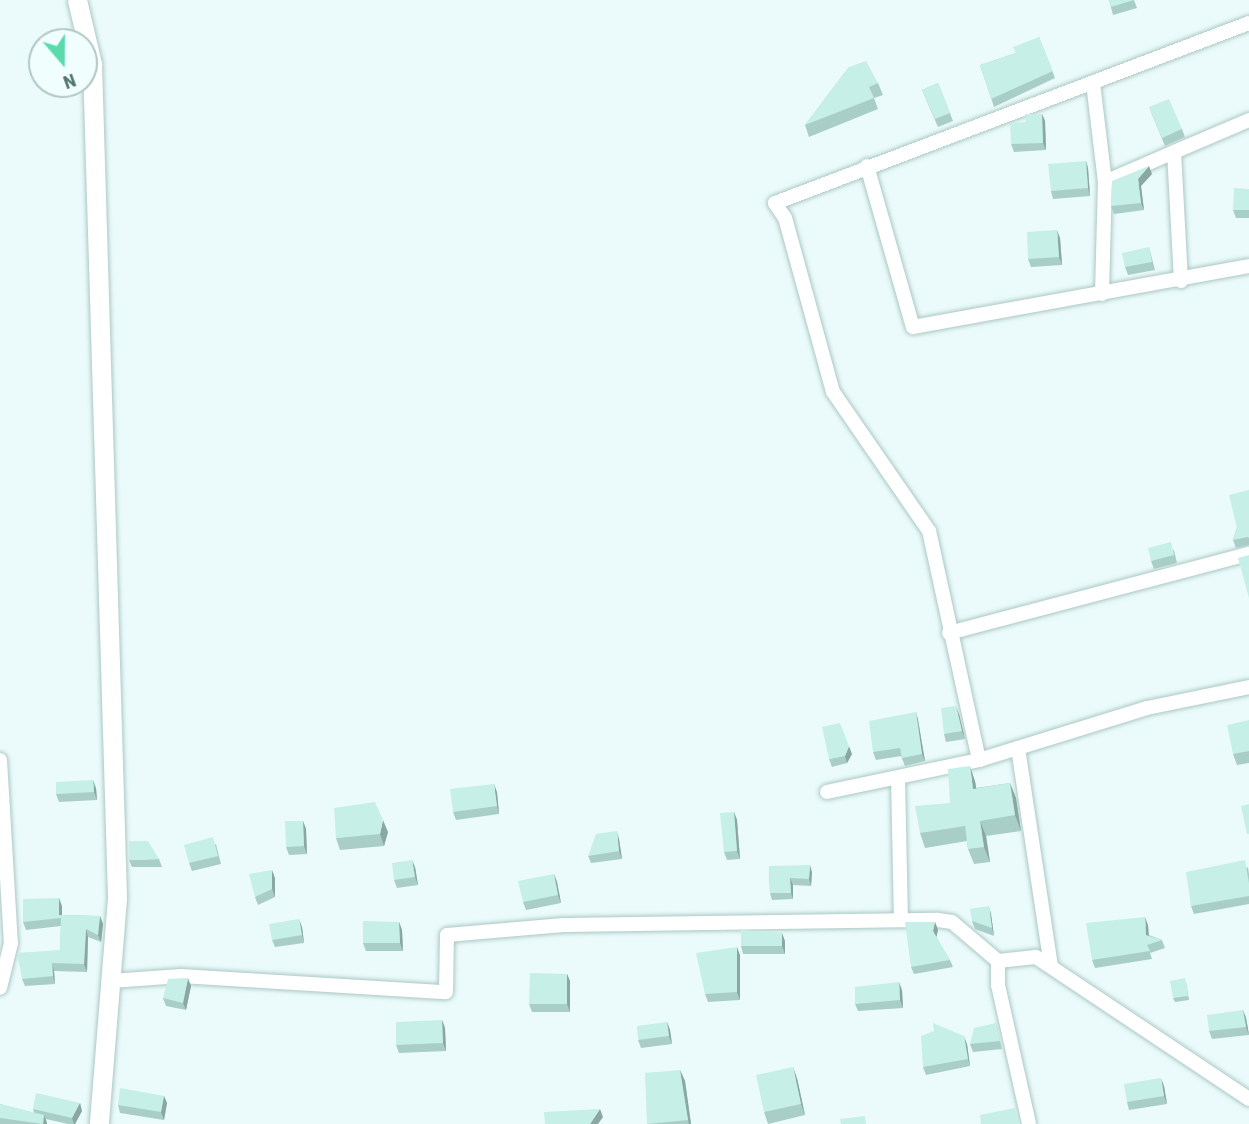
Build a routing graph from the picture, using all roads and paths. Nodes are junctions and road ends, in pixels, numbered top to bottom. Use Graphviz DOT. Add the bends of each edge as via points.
graph roads {
  1 [pos="77,0"];
  2 [pos="1249,23"];
  3 [pos="1093,83"];
  4 [pos="1249,120"];
  5 [pos="1174,152"];
  6 [pos="867,166"];
  7 [pos="1105,182"];
  8 [pos="1249,266"];
  9 [pos="1181,281"];
  10 [pos="1102,294"];
  11 [pos="1249,554"];
  12 [pos="949,633"];
  13 [pos="1249,687"];
  14 [pos="1018,748"];
  15 [pos="0,760"];
  16 [pos="979,760"];
  17 [pos="898,778"];
  18 [pos="827,792"];
  19 [pos="901,920"];
  20 [pos="6,944"];
  21 [pos="998,961"];
  22 [pos="1051,966"];
  23 [pos="110,981"];
  24 [pos="0,988"];
  25 [pos="1249,1099"];
  26 [pos="100,1124"];
  27 [pos="1029,1124"];
  1 -- 23 [label="street" via="92,64 117,898"];
  2 -- 3 [label="street"];
  3 -- 6 [label="street"];
  3 -- 7 [label="street"];
  4 -- 5 [label="street"];
  5 -- 7 [label="street"];
  5 -- 9 [label="street"];
  6 -- 10 [label="street" via="913,327"];
  6 -- 12 [label="street" via="775,204 785,218 833,392 929,531"];
  7 -- 10 [label="street"];
  8 -- 9 [label="street"];
  9 -- 10 [label="street"];
  11 -- 12 [label="street"];
  12 -- 16 [label="street"];
  13 -- 14 [label="street" via="1147,708"];
  14 -- 16 [label="street"];
  14 -- 22 [label="street"];
  15 -- 20 [label="street"];
  16 -- 17 [label="street"];
  17 -- 18 [label="street"];
  17 -- 19 [label="street"];
  19 -- 21 [label="street" via="952,922"];
  19 -- 23 [label="street" via="564,925 447,935 446,992 181,976"];
  20 -- 24 [label="street"];
  21 -- 22 [label="street" via="1036,957"];
  21 -- 27 [label="street" via="998,985"];
  22 -- 25 [label="street"];
  23 -- 26 [label="street"];
}
